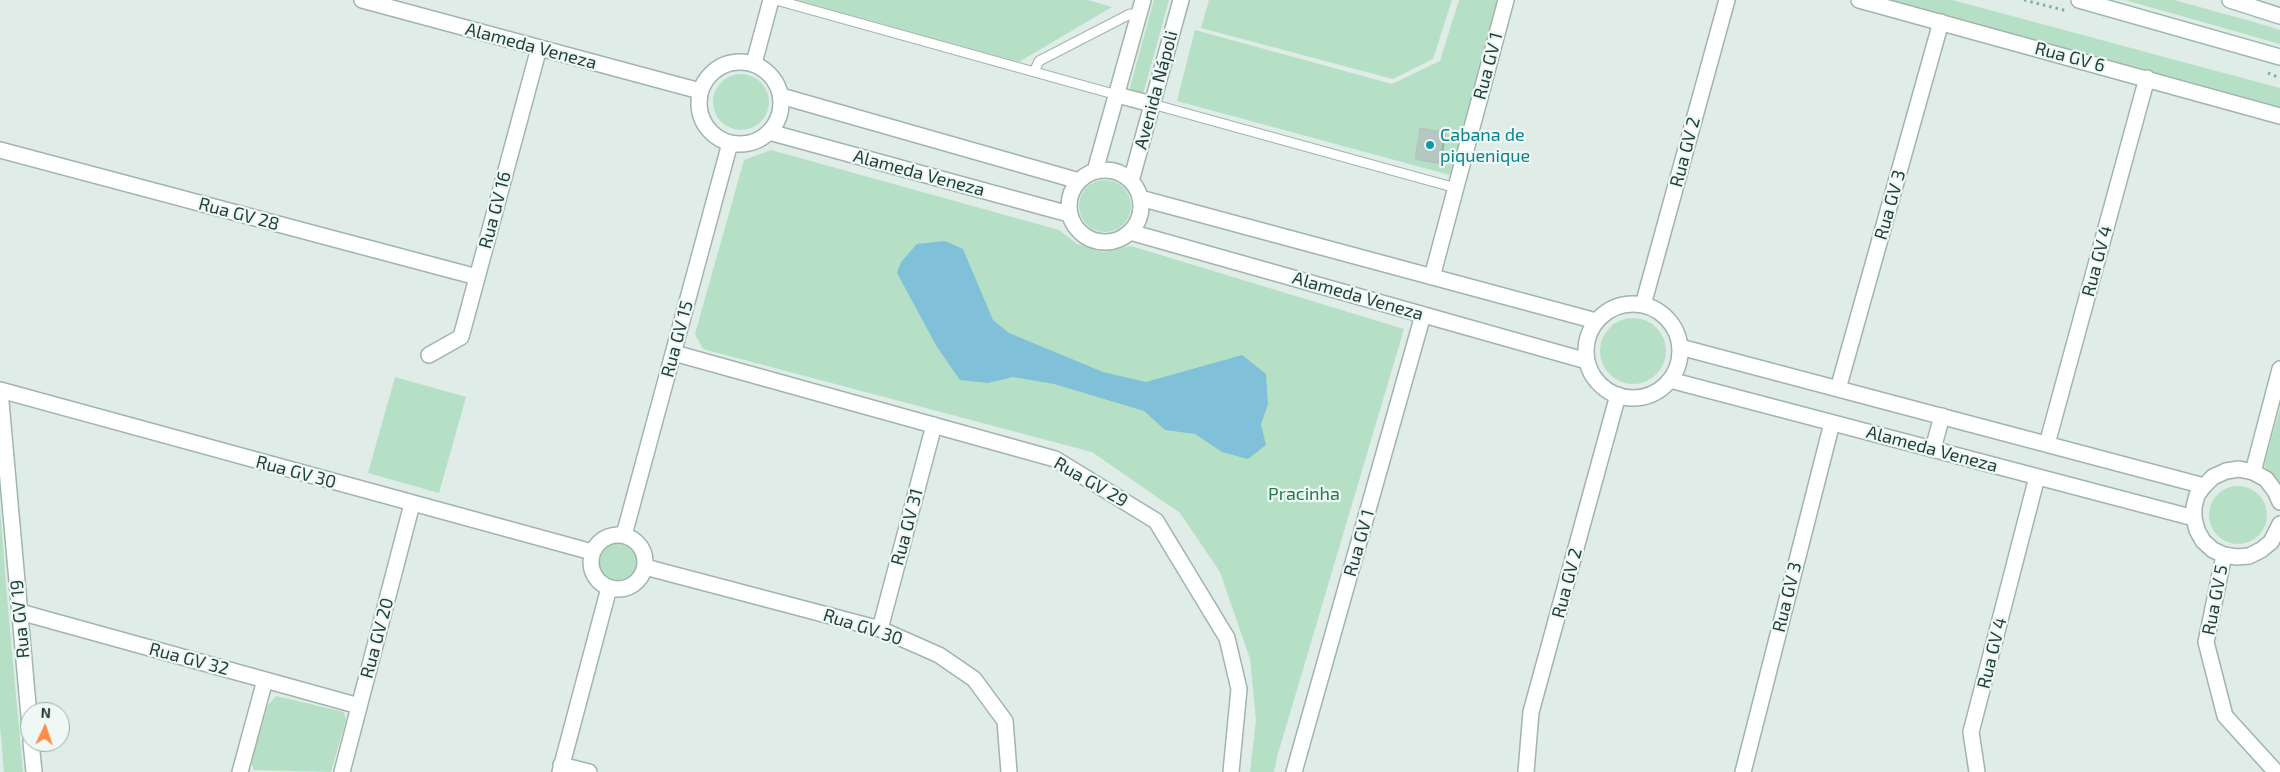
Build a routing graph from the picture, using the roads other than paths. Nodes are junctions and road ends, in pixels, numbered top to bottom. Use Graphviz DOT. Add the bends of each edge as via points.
graph roads {
  1 [pos="362,0"];
  2 [pos="771,0"];
  3 [pos="776,0"];
  4 [pos="1181,0"];
  5 [pos="1506,0"];
  6 [pos="1727,0"];
  7 [pos="1859,0"];
  8 [pos="2079,0"];
  9 [pos="2230,0"];
  10 [pos="1141,7"];
  11 [pos="2280,16"];
  12 [pos="1941,22"];
  13 [pos="538,48"];
  14 [pos="2280,57"];
  15 [pos="754,64"];
  16 [pos="1034,72"];
  17 [pos="2147,78"];
  18 [pos="700,91"];
  19 [pos="1117,95"];
  20 [pos="781,96"];
  21 [pos="1152,104"];
  22 [pos="2280,116"];
  23 [pos="769,132"];
  24 [pos="730,143"];
  25 [pos="0,150"];
  26 [pos="1095,171"];
  27 [pos="1078,181"];
  28 [pos="1131,181"];
  29 [pos="1456,188"];
  30 [pos="1140,198"];
  31 [pos="1070,214"];
  32 [pos="1130,232"];
  33 [pos="477,277"];
  34 [pos="1432,277"];
  35 [pos="1643,305"];
  36 [pos="1423,315"];
  37 [pos="1596,322"];
  38 [pos="1680,347"];
  39 [pos="674,353"];
  40 [pos="429,355"];
  41 [pos="1587,361"];
  42 [pos="2280,370"];
  43 [pos="1670,380"];
  44 [pos="1838,389"];
  45 [pos="0,391"];
  46 [pos="1618,395"];
  47 [pos="1942,416"];
  48 [pos="1832,423"];
  49 [pos="934,425"];
  50 [pos="2047,444"];
  51 [pos="1933,449"];
  52 [pos="2252,472"];
  53 [pos="2037,477"];
  54 [pos="2204,486"];
  55 [pos="2280,502"];
  56 [pos="412,504"];
  57 [pos="2194,518"];
  58 [pos="2280,524"];
  59 [pos="624,535"];
  60 [pos="592,552"];
  61 [pos="2224,555"];
  62 [pos="645,567"];
  63 [pos="609,588"];
  64 [pos="20,612"];
  65 [pos="880,629"];
  66 [pos="264,680"];
  67 [pos="28,702"];
  68 [pos="359,706"];
  69 [pos="32,752"];
  70 [pos="561,769"];
  71 [pos="34,772"];
  72 [pos="240,772"];
  73 [pos="342,772"];
  74 [pos="589,772"];
  75 [pos="1009,772"];
  76 [pos="1231,772"];
  77 [pos="1294,772"];
  78 [pos="1526,772"];
  79 [pos="1743,772"];
  80 [pos="1977,772"];
  81 [pos="2276,772"];
  1 -- 13 [label="street, Alameda Veneza"];
  2 -- 15 [label="street"];
  3 -- 16 [label="lane"];
  4 -- 21 [label="street, Avenida Nápoli"];
  5 -- 29 [label="street, Rua GV 1"];
  6 -- 35 [label="street, Rua GV 2"];
  7 -- 12 [label="street, Rua GV 6"];
  8 -- 14 [label="street"];
  9 -- 11 [label="street"];
  10 -- 16 [label="lane" via="1039,61"];
  10 -- 19 [label="street, Avenida Nápoli"];
  12 -- 17 [label="street, Rua GV 6"];
  12 -- 44 [label="street, Rua GV 3"];
  13 -- 18 [label="street, Alameda Veneza"];
  13 -- 33 [label="street, Rua GV 16"];
  15 -- 18 [label="street" via="734,62 715,69"];
  15 -- 20 [label="street" via="772,76"];
  16 -- 19 [label="lane"];
  17 -- 22 [label="street, Rua GV 6"];
  17 -- 50 [label="street, Rua GV 4"];
  18 -- 24 [label="street" via="700,111 708,129"];
  19 -- 21 [label="street"];
  19 -- 26 [label="street, Avenida Nápoli"];
  20 -- 23 [label="street" via="777,122"];
  20 -- 27 [label="street, Alameda Veneza"];
  21 -- 28 [label="street, Avenida Nápoli"];
  21 -- 29 [label="lane"];
  23 -- 24 [label="street" via="744,144"];
  23 -- 31 [label="street, Alameda Veneza"];
  24 -- 39 [label="street, Rua GV 15"];
  25 -- 33 [label="street, Rua GV 28"];
  26 -- 27 [label="street"];
  26 -- 28 [label="street" via="1114,171"];
  27 -- 31 [label="street" via="1069,202"];
  28 -- 30 [label="street"];
  29 -- 34 [label="street, Rua GV 1"];
  30 -- 32 [label="street" via="1141,210"];
  30 -- 34 [label="street, Alameda Veneza"];
  31 -- 32 [label="street" via="1080,232 1089,238 1110,241"];
  32 -- 36 [label="street, Alameda Veneza"];
  33 -- 40 [label="street, Rua GV 16" via="461,336"];
  34 -- 37 [label="street, Alameda Veneza"];
  35 -- 37 [label="street" via="1617,307"];
  35 -- 38 [label="street" via="1657,310 1669,320"];
  36 -- 41 [label="street, Alameda Veneza"];
  36 -- 77 [label="street, Rua GV 1"];
  37 -- 41 [label="street" via="1588,340"];
  38 -- 43 [label="street" via="1680,359"];
  38 -- 44 [label="street, Alameda Veneza"];
  39 -- 49 [label="street, Rua GV 29"];
  39 -- 59 [label="street, Rua GV 15"];
  41 -- 46 [label="street" via="1598,382"];
  42 -- 52 [label="street"];
  43 -- 46 [label="street" via="1647,396 1632,398"];
  43 -- 48 [label="street, Alameda Veneza"];
  44 -- 47 [label="street, Alameda Veneza"];
  45 -- 56 [label="street, Rua GV 30"];
  45 -- 64 [label="street, Rua GV 19"];
  46 -- 78 [label="street, Rua GV 2" via="1531,712"];
  47 -- 50 [label="street, Alameda Veneza"];
  47 -- 51 [label="street"];
  48 -- 51 [label="street, Alameda Veneza"];
  48 -- 79 [label="street, Rua GV 3"];
  49 -- 65 [label="street, Rua GV 31"];
  49 -- 76 [label="street, Rua GV 29" via="1055,459 1156,521 1227,638 1239,689"];
  50 -- 54 [label="street, Alameda Veneza"];
  51 -- 53 [label="street, Alameda Veneza"];
  52 -- 54 [label="street" via="2226,471"];
  52 -- 55 [label="street" via="2266,479"];
  53 -- 57 [label="street, Alameda Veneza"];
  53 -- 80 [label="street, Rua GV 4" via="1971,732"];
  54 -- 57 [label="street" via="2196,501"];
  56 -- 60 [label="street, Rua GV 30"];
  56 -- 68 [label="street, Rua GV 20"];
  57 -- 61 [label="street" via="2203,541"];
  58 -- 61 [label="street" via="2271,542 2261,550 2249,556"];
  59 -- 60 [label="street" via="608,536"];
  59 -- 62 [label="street" via="632,538 643,550"];
  60 -- 63 [label="street" via="593,573"];
  61 -- 81 [label="street, Rua GV 5" via="2206,642 2225,716"];
  62 -- 63 [label="street" via="632,585"];
  62 -- 65 [label="street, Rua GV 30"];
  63 -- 70 [label="street"];
  64 -- 66 [label="street, Rua GV 32"];
  64 -- 67 [label="street, Rua GV 19"];
  65 -- 75 [label="street, Rua GV 30" via="939,655 974,679 1005,721"];
  66 -- 68 [label="street, Rua GV 32"];
  66 -- 72 [label="street"];
  68 -- 73 [label="street, Rua GV 20"];
  69 -- 71 [label="street"];
  70 -- 74 [label="street"];
}
